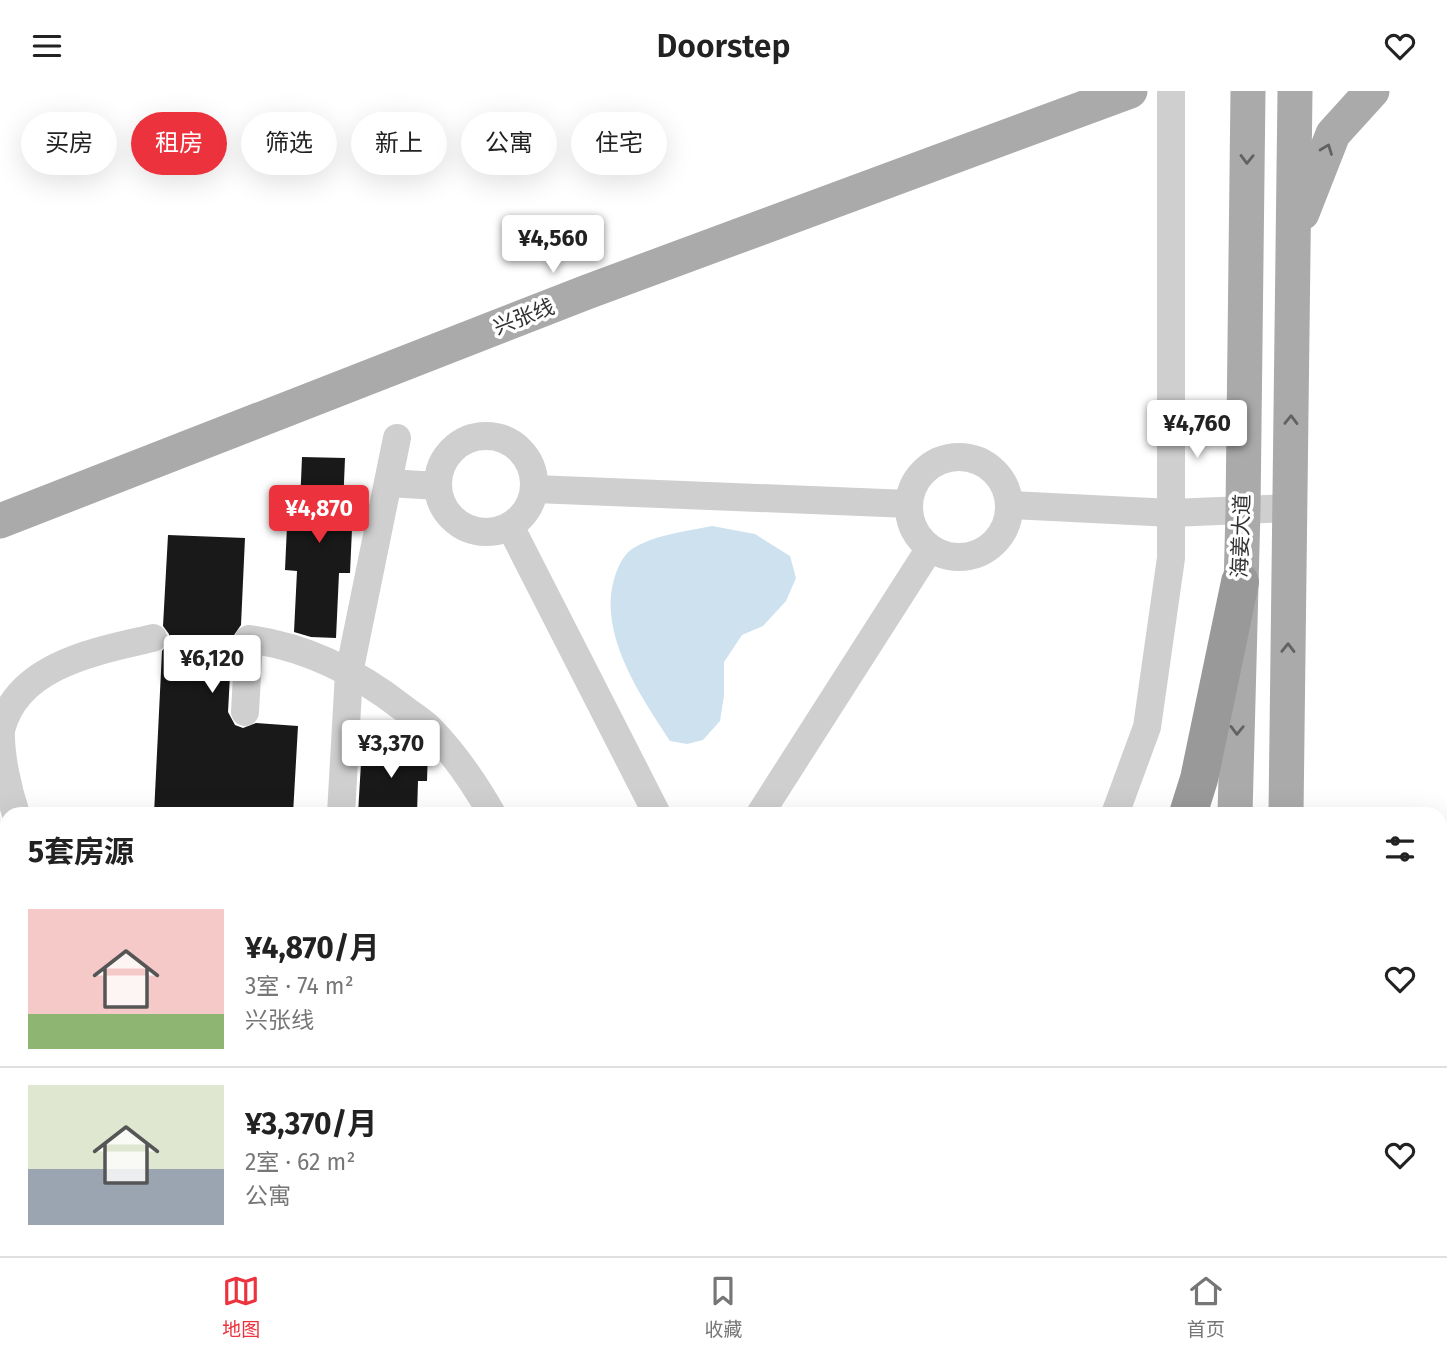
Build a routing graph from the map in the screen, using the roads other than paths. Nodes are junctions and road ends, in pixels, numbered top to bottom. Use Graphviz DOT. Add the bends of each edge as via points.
graph roads {
  1 [pos="1130,91"];
  2 [pos="1171,91"];
  3 [pos="1248,91"];
  4 [pos="1295,91"];
  5 [pos="1372,91"];
  6 [pos="1294,235"];
  7 [pos="397,438"];
  8 [pos="388,483"];
  9 [pos="438,485"];
  10 [pos="535,489"];
  11 [pos="909,504"];
  12 [pos="1010,505"];
  13 [pos="1290,507"];
  14 [pos="1243,510"];
  15 [pos="1172,513"];
  16 [pos="0,521"];
  17 [pos="510,526"];
  18 [pos="930,548"];
  19 [pos="1240,582"];
  20 [pos="153,638"];
  21 [pos="349,673"];
  22 [pos="245,712"];
  23 [pos="14,807"];
  24 [pos="341,807"];
  25 [pos="488,807"];
  26 [pos="653,807"];
  27 [pos="764,807"];
  28 [pos="1118,807"];
  29 [pos="1190,807"];
  30 [pos="1235,807"];
  31 [pos="1286,807"];
  1 -- 16 [label="main road, 兴张线" via="587,292"];
  2 -- 15 [label="street"];
  3 -- 14 [label="main road, 海姜大道, one-way"];
  4 -- 6 [label="main road"];
  6 -- 5 [label="main road, one-way" via="1333,134"];
  13 -- 6 [label="main road, one-way"];
  7 -- 8 [label="street"];
  8 -- 9 [label="street"];
  8 -- 21 [label="street"];
  9 -- 10 [label="street" via="449,452 479,435 497,436 526,455 534,471"];
  9 -- 17 [label="street" via="441,502 463,527 479,532"];
  10 -- 11 [label="street"];
  10 -- 17 [label="street" via="522,517"];
  11 -- 12 [label="street" via="915,483 929,466 949,457 971,458 990,467 1004,484"];
  11 -- 18 [label="street" via="918,536"];
  12 -- 15 [label="street"];
  12 -- 18 [label="street" via="998,540 983,552 965,558"];
  13 -- 14 [label="street"];
  31 -- 13 [label="main road, one-way"];
  14 -- 15 [label="street"];
  14 -- 19 [label="main road, 海姜大道"];
  15 -- 28 [label="street" via="1171,558 1147,727"];
  17 -- 26 [label="street"];
  18 -- 27 [label="street"];
  19 -- 29 [label="highway"];
  19 -- 30 [label="main road, 海姜大道, one-way"];
  20 -- 23 [label="street" via="80,655 37,678 15,699 0,731 2,770"];
  21 -- 22 [label="street" via="326,659 249,639"];
  21 -- 24 [label="street"];
  21 -- 25 [label="street" via="383,692 431,730 471,778"];
}
